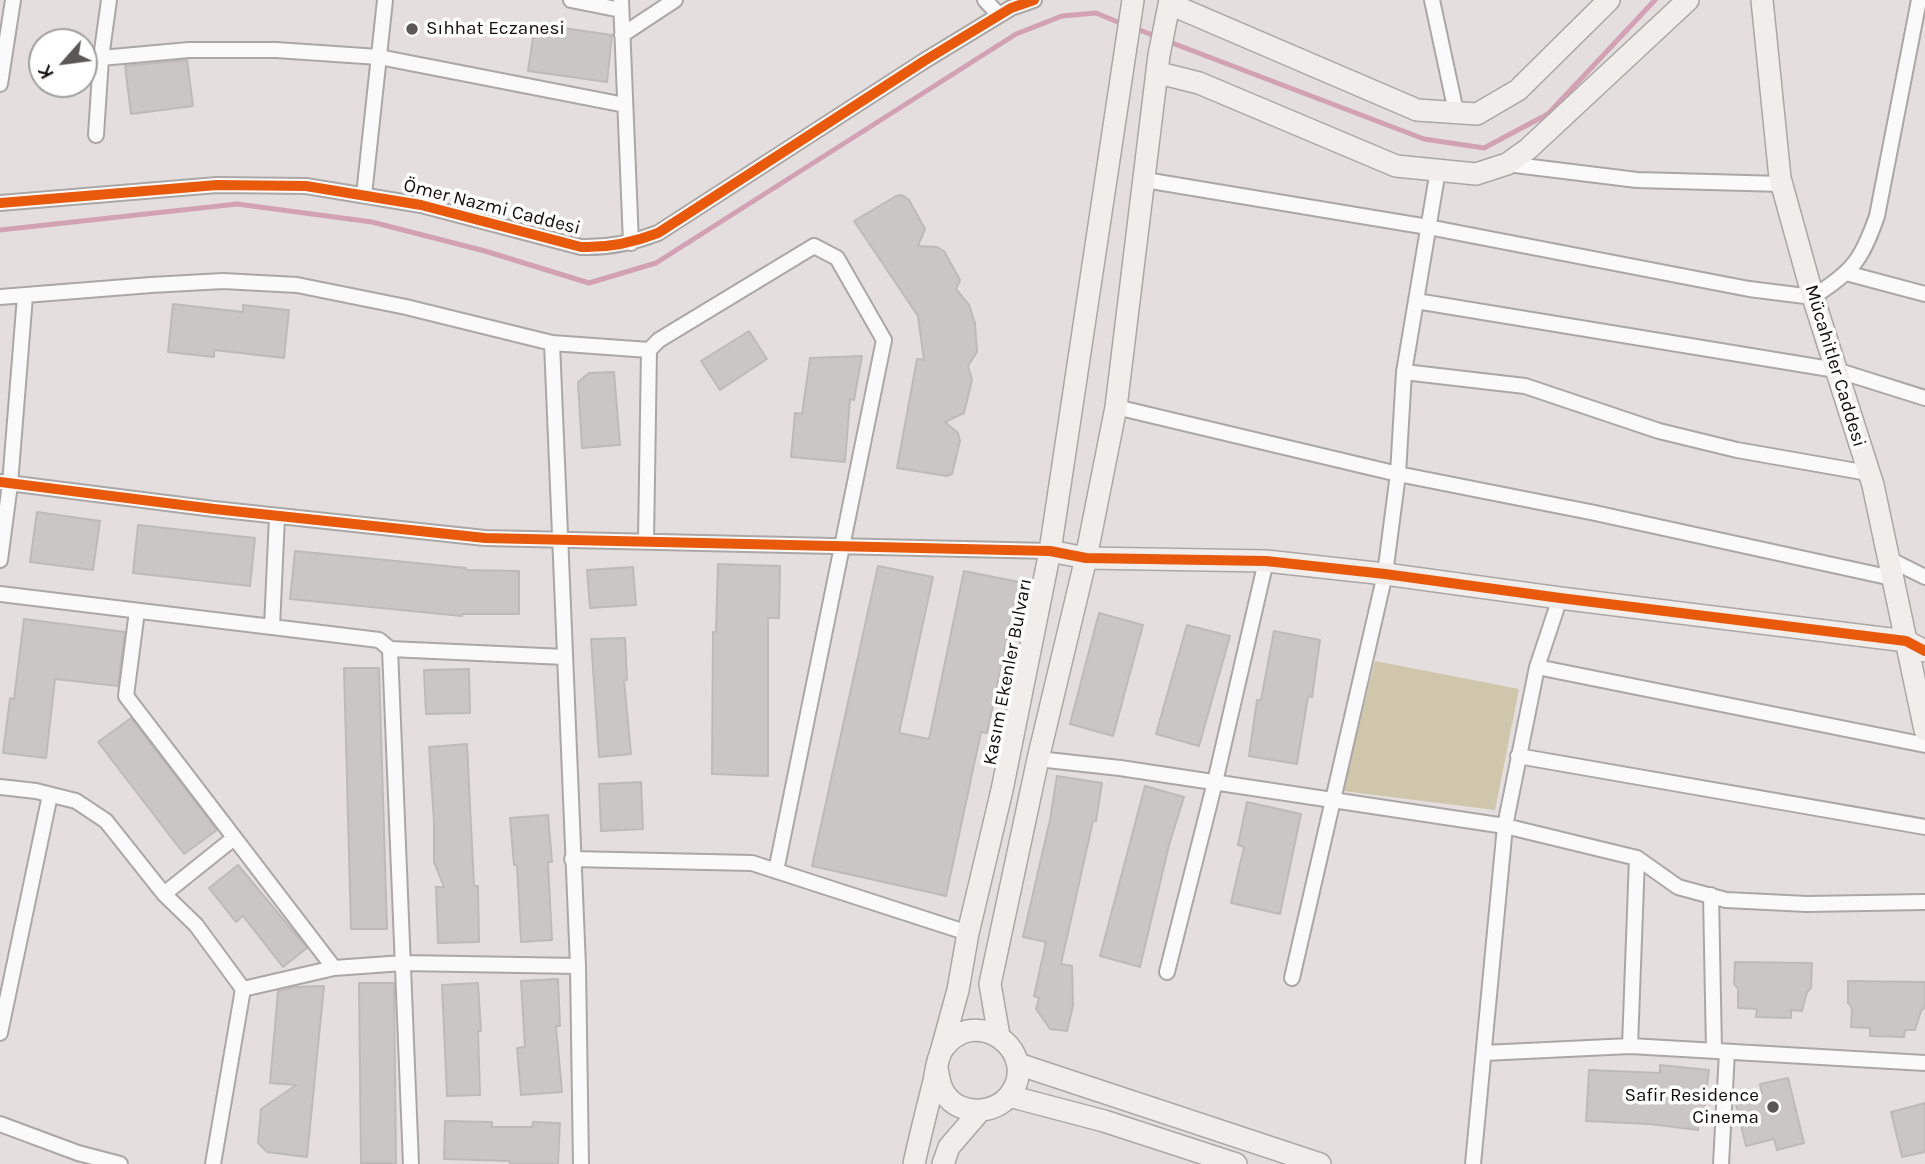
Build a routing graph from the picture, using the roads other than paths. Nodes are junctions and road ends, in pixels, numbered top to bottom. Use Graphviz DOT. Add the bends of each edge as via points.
graph roads {
  1 [pos="13,0"];
  2 [pos="110,0"];
  3 [pos="385,0"];
  4 [pos="571,0"];
  5 [pos="675,0"];
  6 [pos="985,0"];
  7 [pos="1034,0"];
  8 [pos="1133,0"];
  9 [pos="1432,0"];
  10 [pos="1609,0"];
  11 [pos="1688,0"];
  12 [pos="1762,0"];
  13 [pos="1919,0"];
  14 [pos="621,5"];
  15 [pos="1169,8"];
  16 [pos="999,15"];
  17 [pos="622,35"];
  18 [pos="379,57"];
  19 [pos="101,58"];
  20 [pos="1159,64"];
  21 [pos="0,83"];
  22 [pos="625,104"];
  23 [pos="1456,112"];
  24 [pos="96,135"];
  25 [pos="1507,164"];
  26 [pos="1438,170"];
  27 [pos="1145,180"];
  28 [pos="1782,184"];
  29 [pos="364,195"];
  30 [pos="0,202"];
  31 [pos="1429,227"];
  32 [pos="631,243"];
  33 [pos="1846,273"];
  34 [pos="1925,293"];
  35 [pos="25,296"];
  36 [pos="0,297"];
  37 [pos="1813,297"];
  38 [pos="1416,300"];
  39 [pos="552,344"];
  40 [pos="649,350"];
  41 [pos="1836,370"];
  42 [pos="1404,372"];
  43 [pos="1925,398"];
  44 [pos="1116,407"];
  45 [pos="1868,472"];
  46 [pos="1398,474"];
  47 [pos="5,483"];
  48 [pos="277,516"];
  49 [pos="561,539"];
  50 [pos="646,541"];
  51 [pos="841,548"];
  52 [pos="1050,551"];
  53 [pos="1086,558"];
  54 [pos="0,559"];
  55 [pos="1266,561"];
  56 [pos="1891,569"];
  57 [pos="1385,574"];
  58 [pos="1925,577"];
  59 [pos="0,594"];
  60 [pos="1560,598"];
  61 [pos="137,611"];
  62 [pos="272,627"];
  63 [pos="1916,646"];
  64 [pos="390,649"];
  65 [pos="565,657"];
  66 [pos="1537,667"];
  67 [pos="1925,730"];
  68 [pos="1925,745"];
  69 [pos="1518,756"];
  70 [pos="1038,759"];
  71 [pos="1215,782"];
  72 [pos="0,787"];
  73 [pos="50,795"];
  74 [pos="1333,800"];
  75 [pos="1505,826"];
  76 [pos="1925,827"];
  77 [pos="234,838"];
  78 [pos="572,859"];
  79 [pos="1637,859"];
  80 [pos="776,871"];
  81 [pos="164,894"];
  82 [pos="1711,895"];
  83 [pos="1925,902"];
  84 [pos="968,933"];
  85 [pos="403,963"];
  86 [pos="578,966"];
  87 [pos="334,968"];
  88 [pos="1167,972"];
  89 [pos="1292,978"];
  90 [pos="243,989"];
  91 [pos="0,1033"];
  92 [pos="999,1036"];
  93 [pos="1630,1046"];
  94 [pos="1720,1051"];
  95 [pos="1484,1053"];
  96 [pos="939,1060"];
  97 [pos="1925,1063"];
  98 [pos="1018,1064"];
  99 [pos="1009,1096"];
  100 [pos="980,1111"];
  101 [pos="0,1124"];
  102 [pos="120,1164"];
  103 [pos="213,1164"];
  104 [pos="411,1164"];
  105 [pos="581,1164"];
  106 [pos="914,1164"];
  107 [pos="943,1164"];
  108 [pos="1236,1164"];
  109 [pos="1320,1164"];
  110 [pos="1473,1164"];
  111 [pos="1721,1164"];
  1 -- 21 [label="street"];
  2 -- 19 [label="street"];
  3 -- 18 [label="street"];
  4 -- 14 [label="street"];
  5 -- 17 [label="street"];
  6 -- 16 [label="street"];
  7 -- 16 [label="street, Ömer Nazmi Caddesi"];
  8 -- 52 [label="street, Kasım Ekenler Bulvarı"];
  9 -- 23 [label="street"];
  10 -- 23 [label="street" via="1518,90 1477,114"];
  11 -- 25 [label="street"];
  12 -- 28 [label="street, Mücahitler Caddesi"];
  13 -- 33 [label="street" via="1877,216 1869,240"];
  14 -- 17 [label="street"];
  15 -- 20 [label="street"];
  15 -- 23 [label="street" via="1417,110"];
  16 -- 32 [label="street, Ömer Nazmi Caddesi" via="658,233"];
  17 -- 22 [label="street"];
  18 -- 19 [label="street" via="189,50"];
  18 -- 22 [label="street"];
  18 -- 29 [label="street"];
  19 -- 24 [label="street"];
  20 -- 26 [label="street" via="1396,166"];
  20 -- 27 [label="street"];
  22 -- 32 [label="street"];
  25 -- 26 [label="street" via="1476,174"];
  25 -- 28 [label="street" via="1637,180"];
  26 -- 31 [label="street"];
  27 -- 31 [label="street"];
  27 -- 44 [label="street"];
  28 -- 37 [label="street, Mücahitler Caddesi"];
  29 -- 30 [label="street, Ömer Nazmi Caddesi" via="306,186 217,185"];
  29 -- 32 [label="street, Ömer Nazmi Caddesi" via="421,205 581,247"];
  31 -- 37 [label="street"];
  31 -- 38 [label="street"];
  33 -- 34 [label="street"];
  33 -- 37 [label="street"];
  35 -- 36 [label="street"];
  35 -- 39 [label="street" via="223,281 297,285"];
  35 -- 47 [label="street"];
  37 -- 41 [label="street, Mücahitler Caddesi"];
  38 -- 41 [label="street"];
  38 -- 42 [label="street"];
  39 -- 40 [label="street"];
  39 -- 49 [label="street"];
  40 -- 50 [label="street"];
  40 -- 51 [label="street" via="814,246 837,258 884,340"];
  41 -- 43 [label="street"];
  41 -- 45 [label="street, Mücahitler Caddesi"];
  42 -- 45 [label="street" via="1525,386 1659,431 1737,450"];
  42 -- 46 [label="street"];
  44 -- 46 [label="street"];
  44 -- 53 [label="street"];
  45 -- 56 [label="street, Mücahitler Caddesi"];
  46 -- 56 [label="street"];
  46 -- 57 [label="street"];
  47 -- 48 [label="street"];
  47 -- 54 [label="street"];
  48 -- 49 [label="street" via="485,538"];
  48 -- 62 [label="street"];
  49 -- 50 [label="street"];
  49 -- 65 [label="street"];
  50 -- 51 [label="street"];
  51 -- 52 [label="street"];
  51 -- 80 [label="street"];
  52 -- 53 [label="street"];
  52 -- 84 [label="street, Kasım Ekenler Bulvarı"];
  53 -- 55 [label="street"];
  53 -- 70 [label="street"];
  55 -- 57 [label="street"];
  55 -- 71 [label="street"];
  56 -- 58 [label="street"];
  56 -- 63 [label="street, Mücahitler Caddesi"];
  57 -- 60 [label="street"];
  57 -- 74 [label="street"];
  59 -- 61 [label="street"];
  60 -- 63 [label="street"];
  60 -- 66 [label="street"];
  61 -- 62 [label="street"];
  61 -- 77 [label="street" via="126,696"];
  62 -- 64 [label="street" via="379,640"];
  63 -- 67 [label="street, Mücahitler Caddesi"];
  64 -- 65 [label="street"];
  64 -- 85 [label="street"];
  65 -- 78 [label="street"];
  66 -- 68 [label="street"];
  66 -- 69 [label="street"];
  69 -- 75 [label="street"];
  69 -- 76 [label="street"];
  70 -- 71 [label="street"];
  70 -- 92 [label="street" via="990,984"];
  71 -- 74 [label="street"];
  71 -- 88 [label="street"];
  72 -- 73 [label="street"];
  73 -- 81 [label="street" via="76,801 106,821"];
  73 -- 91 [label="street"];
  74 -- 75 [label="street"];
  74 -- 89 [label="street"];
  75 -- 79 [label="street"];
  75 -- 95 [label="street"];
  77 -- 81 [label="street"];
  77 -- 87 [label="street"];
  78 -- 80 [label="street" via="752,863"];
  78 -- 86 [label="street"];
  79 -- 82 [label="street" via="1678,887"];
  79 -- 93 [label="street"];
  80 -- 84 [label="street"];
  81 -- 90 [label="street" via="196,925"];
  82 -- 83 [label="street" via="1807,904"];
  82 -- 94 [label="street"];
  84 -- 96 [label="street, Kasım Ekenler Bulvarı"];
  85 -- 86 [label="street"];
  85 -- 87 [label="street"];
  85 -- 104 [label="street"];
  86 -- 105 [label="street"];
  87 -- 90 [label="street"];
  90 -- 103 [label="street"];
  92 -- 96 [label="street" via="967,1031 952,1039"];
  92 -- 98 [label="street" via="1012,1048"];
  93 -- 94 [label="street"];
  93 -- 95 [label="street"];
  94 -- 97 [label="street"];
  94 -- 111 [label="street"];
  95 -- 110 [label="street"];
  96 -- 100 [label="street" via="940,1085 949,1099"];
  96 -- 106 [label="street, Kasım Ekenler Bulvarı"];
  98 -- 99 [label="street"];
  98 -- 109 [label="street"];
  99 -- 100 [label="street"];
  99 -- 108 [label="street"];
  100 -- 107 [label="street" via="949,1147"];
  101 -- 102 [label="street"];
}
